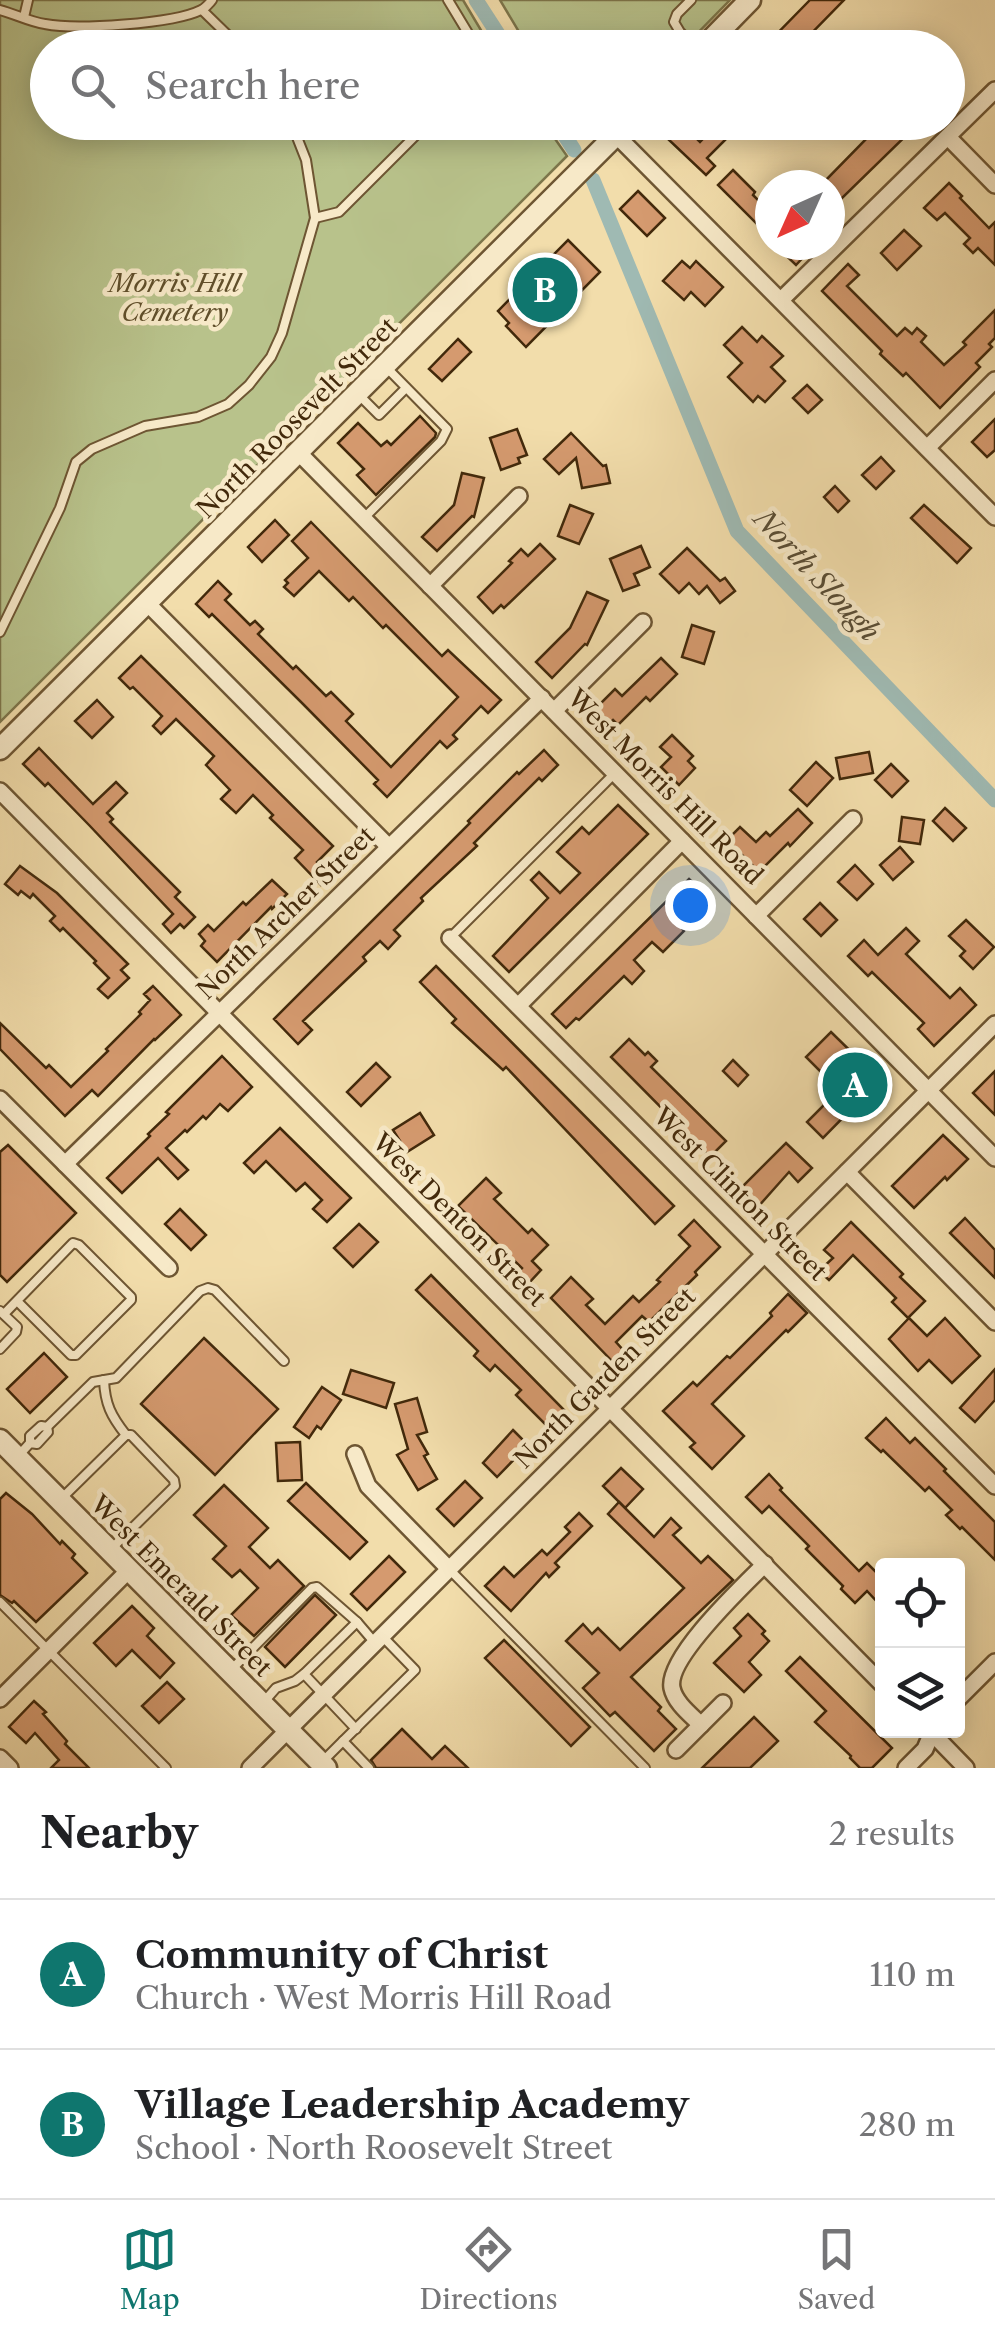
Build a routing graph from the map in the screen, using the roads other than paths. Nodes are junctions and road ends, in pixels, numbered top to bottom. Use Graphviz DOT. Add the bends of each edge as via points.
graph roads {
  1 [pos="28,0"];
  2 [pos="212,0"];
  3 [pos="448,0"];
  4 [pos="691,0"];
  5 [pos="750,0"];
  6 [pos="0,10"];
  7 [pos="202,10"];
  8 [pos="24,17"];
  9 [pos="223,30"];
  10 [pos="466,30"];
  11 [pos="679,30"];
  12 [pos="718,30"];
  13 [pos="995,90"];
  14 [pos="965,120"];
  15 [pos="298,140"];
  16 [pos="411,140"];
  17 [pos="611,140"];
  18 [pos="632,140"];
  19 [pos="945,140"];
  20 [pos="951,140"];
  21 [pos="995,184"];
  22 [pos="315,218"];
  23 [pos="781,300"];
  24 [pos="385,366"];
  25 [pos="995,380"];
  26 [pos="406,388"];
  27 [pos="357,393"];
  28 [pos="927,448"];
  29 [pos="298,452"];
  30 [pos="518,496"];
  31 [pos="995,517"];
  32 [pos="363,518"];
  33 [pos="430,586"];
  34 [pos="146,602"];
  35 [pos="644,622"];
  36 [pos="0,632"];
  37 [pos="542,698"];
  38 [pos="554,711"];
  39 [pos="0,749"];
  40 [pos="615,773"];
  41 [pos="0,791"];
  42 [pos="853,818"];
  43 [pos="682,841"];
  44 [pos="389,847"];
  45 [pos="756,916"];
  46 [pos="450,938"];
  47 [pos="518,1006"];
  48 [pos="219,1013"];
  49 [pos="995,1024"];
  50 [pos="929,1090"];
  51 [pos="0,1099"];
  52 [pos="995,1158"];
  53 [pos="65,1164"];
  54 [pos="846,1172"];
  55 [pos="764,1254"];
  56 [pos="169,1268"];
  57 [pos="18,1300"];
  58 [pos="2,1313"];
  59 [pos="995,1322"];
  60 [pos="0,1349"];
  61 [pos="284,1360"];
  62 [pos="104,1380"];
  63 [pos="610,1408"];
  64 [pos="126,1435"];
  65 [pos="0,1440"];
  66 [pos="24,1450"];
  67 [pos="355,1454"];
  68 [pos="995,1486"];
  69 [pos="60,1500"];
  70 [pos="110,1550"];
  71 [pos="765,1564"];
  72 [pos="449,1569"];
  73 [pos="129,1570"];
  74 [pos="0,1602"];
  75 [pos="356,1622"];
  76 [pos="379,1639"];
  77 [pos="48,1650"];
  78 [pos="995,1662"];
  79 [pos="230,1671"];
  80 [pos="304,1674"];
  81 [pos="875,1677"];
  82 [pos="965,1692"];
  83 [pos="324,1694"];
  84 [pos="0,1699"];
  85 [pos="723,1703"];
  86 [pos="262,1704"];
  87 [pos="701,1725"];
  88 [pos="356,1728"];
  89 [pos="288,1730"];
  90 [pos="929,1738"];
  91 [pos="938,1738"];
  92 [pos="344,1741"];
  93 [pos="676,1750"];
  94 [pos="0,1758"];
  95 [pos="324,1765"];
  96 [pos="642,1767"];
  97 [pos="10,1768"];
  98 [pos="166,1768"];
  99 [pos="250,1768"];
  100 [pos="369,1768"];
  101 [pos="906,1768"];
  102 [pos="966,1768"];
  1 -- 8 [label="lane"];
  2 -- 7 [label="lane"];
  3 -- 10 [label="lane"];
  4 -- 11 [label="lane" via="677,14"];
  5 -- 12 [label="street"];
  6 -- 8 [label="lane"];
  7 -- 8 [label="lane" via="100,26"];
  7 -- 9 [label="lane"];
  13 -- 14 [label="street"];
  15 -- 22 [label="lane"];
  16 -- 22 [label="lane" via="340,212"];
  17 -- 24 [label="street, North Roosevelt Street"];
  18 -- 23 [label="street"];
  19 -- 23 [label="street"];
  20 -- 21 [label="street"];
  22 -- 36 [label="lane" via="282,333 250,386 228,404 145,426 76,462"];
  23 -- 28 [label="street"];
  24 -- 26 [label="lane"];
  24 -- 27 [label="street, North Roosevelt Street"];
  25 -- 28 [label="street"];
  26 -- 27 [label="lane" via="379,415"];
  26 -- 32 [label="lane" via="447,429"];
  27 -- 29 [label="street, North Roosevelt Street"];
  28 -- 31 [label="street"];
  29 -- 32 [label="street, West Morris Hill Road"];
  29 -- 34 [label="street, North Roosevelt Street"];
  30 -- 33 [label="street"];
  32 -- 33 [label="street, West Morris Hill Road"];
  33 -- 37 [label="street, West Morris Hill Road"];
  34 -- 39 [label="street, North Roosevelt Street"];
  34 -- 44 [label="street"];
  35 -- 38 [label="street"];
  37 -- 38 [label="street, West Morris Hill Road"];
  37 -- 44 [label="street, North Archer Street"];
  38 -- 40 [label="street, West Morris Hill Road"];
  40 -- 43 [label="street, West Morris Hill Road"];
  40 -- 46 [label="lane"];
  41 -- 48 [label="street, West Denton Street"];
  42 -- 45 [label="street"];
  43 -- 45 [label="street, West Morris Hill Road"];
  43 -- 47 [label="street"];
  44 -- 48 [label="street, North Archer Street"];
  45 -- 50 [label="street, West Morris Hill Road"];
  46 -- 47 [label="street, West Clinton Street"];
  47 -- 55 [label="street, West Clinton Street"];
  48 -- 53 [label="street, North Archer Street"];
  48 -- 63 [label="street, West Denton Street"];
  49 -- 50 [label="street, North Garden Street"];
  50 -- 52 [label="street, West Morris Hill Road"];
  50 -- 54 [label="street, North Garden Street"];
  51 -- 53 [label="street"];
  53 -- 56 [label="street"];
  54 -- 55 [label="street, North Garden Street"];
  54 -- 59 [label="street"];
  55 -- 63 [label="street, North Garden Street"];
  55 -- 68 [label="street, West Clinton Street"];
  57 -- 57 [label="lane" via="74,1243 130,1296 76,1355"];
  57 -- 58 [label="lane"];
  58 -- 60 [label="lane" via="17,1327"];
  61 -- 62 [label="lane" via="208,1288 116,1378"];
  62 -- 64 [label="lane" via="108,1411"];
  62 -- 66 [label="lane" via="92,1382"];
  63 -- 71 [label="street, West Denton Street"];
  63 -- 72 [label="street, North Garden Street"];
  64 -- 69 [label="lane"];
  64 -- 70 [label="lane" via="175,1486"];
  65 -- 66 [label="street, West Emerald Street"];
  66 -- 69 [label="street, West Emerald Street"];
  67 -- 72 [label="street" via="368,1486"];
  69 -- 70 [label="street, West Emerald Street"];
  70 -- 73 [label="street, West Emerald Street"];
  71 -- 81 [label="street, West Denton Street"];
  71 -- 87 [label="street" via="708,1621 673,1672 672,1689"];
  72 -- 76 [label="street, North Garden Street"];
  72 -- 96 [label="lane"];
  73 -- 77 [label="street"];
  73 -- 79 [label="street, West Emerald Street"];
  74 -- 77 [label="lane"];
  75 -- 76 [label="lane"];
  75 -- 79 [label="lane" via="312,1588"];
  75 -- 80 [label="lane"];
  76 -- 83 [label="street, North Garden Street"];
  76 -- 88 [label="lane" via="414,1670"];
  77 -- 84 [label="street"];
  77 -- 98 [label="lane"];
  78 -- 82 [label="street"];
  79 -- 86 [label="street, West Emerald Street"];
  80 -- 83 [label="lane"];
  80 -- 86 [label="lane"];
  83 -- 88 [label="lane"];
  83 -- 89 [label="street, North Garden Street"];
  85 -- 87 [label="street"];
  86 -- 89 [label="street, West Emerald Street"];
  87 -- 93 [label="street"];
  88 -- 92 [label="lane"];
  89 -- 95 [label="street, West Emerald Street"];
  89 -- 99 [label="street, North Garden Street"];
  90 -- 101 [label="street"];
  91 -- 102 [label="street"];
  92 -- 95 [label="lane"];
  92 -- 100 [label="lane"];
  94 -- 97 [label="street"];
}
